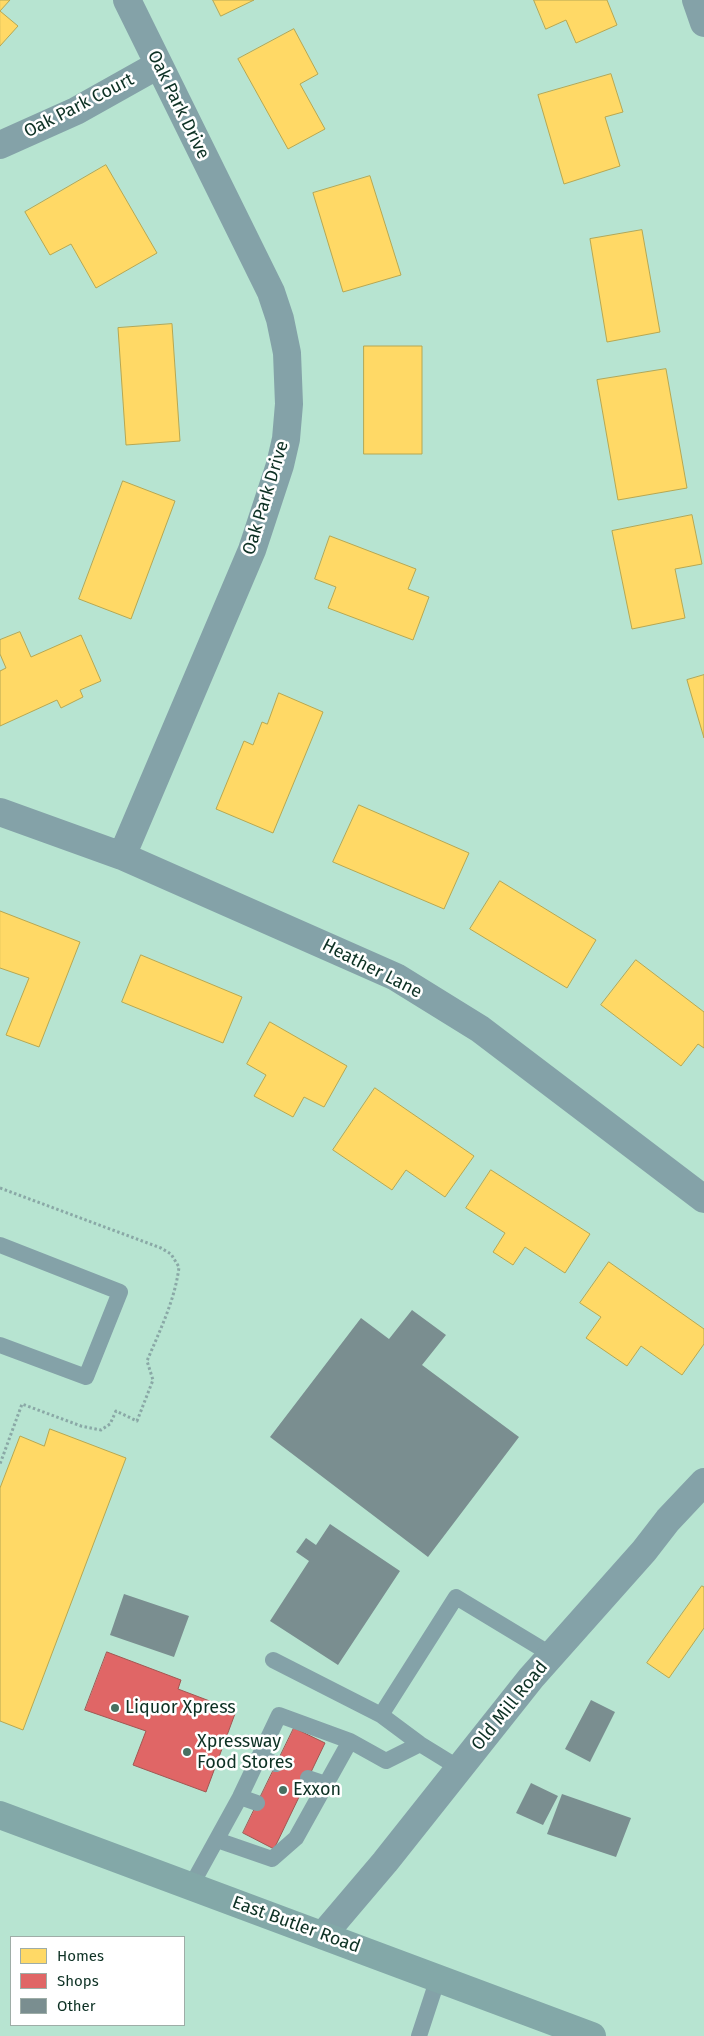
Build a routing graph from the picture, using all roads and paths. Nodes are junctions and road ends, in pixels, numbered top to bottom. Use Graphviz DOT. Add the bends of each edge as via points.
graph roads {
  1 [pos="127,0"];
  2 [pos="696,0"];
  3 [pos="704,23"];
  4 [pos="158,65"];
  5 [pos="0,145"];
  6 [pos="0,812"];
  7 [pos="122,856"];
  8 [pos="704,1199"];
  9 [pos="0,1245"];
  10 [pos="0,1345"];
  11 [pos="704,1482"];
  12 [pos="552,1655"];
  13 [pos="273,1660"];
  14 [pos="381,1714"];
  15 [pos="350,1741"];
  16 [pos="420,1744"];
  17 [pos="259,1757"];
  18 [pos="276,1764"];
  19 [pos="460,1768"];
  20 [pos="308,1778"];
  21 [pos="326,1784"];
  22 [pos="240,1798"];
  23 [pos="257,1803"];
  24 [pos="0,1815"];
  25 [pos="217,1840"];
  26 [pos="191,1886"];
  27 [pos="323,1935"];
  28 [pos="438,1978"];
  29 [pos="419,2036"];
  30 [pos="592,2036"];
  1 -- 4 [label="street, Oak Park Drive"];
  2 -- 3 [label="street"];
  4 -- 5 [label="street, Oak Park Court" via="76,111"];
  4 -- 7 [label="street, Oak Park Drive" via="271,292 287,353 289,404 280,465 252,550"];
  6 -- 7 [label="street, Heather Lane"];
  7 -- 8 [label="street, Heather Lane" via="396,977 480,1029"];
  9 -- 10 [label="lane" via="120,1292 86,1377"];
  11 -- 12 [label="street, Old Mill Road"];
  12 -- 14 [label="lane" via="456,1597"];
  12 -- 19 [label="street, Old Mill Road"];
  13 -- 14 [label="lane"];
  14 -- 16 [label="lane"];
  15 -- 16 [label="lane" via="386,1761"];
  15 -- 17 [label="lane" via="279,1715"];
  15 -- 21 [label="lane"];
  16 -- 19 [label="lane"];
  17 -- 18 [label="lane"];
  17 -- 22 [label="lane"];
  19 -- 27 [label="street, Old Mill Road"];
  20 -- 21 [label="lane"];
  21 -- 25 [label="lane" via="297,1818 296,1838 272,1860"];
  22 -- 23 [label="lane"];
  22 -- 25 [label="lane"];
  24 -- 26 [label="main road, East Butler Road"];
  25 -- 26 [label="lane"];
  26 -- 27 [label="main road, East Butler Road"];
  27 -- 28 [label="main road, East Butler Road"];
  28 -- 29 [label="lane"];
  28 -- 30 [label="main road, East Butler Road"];
}
